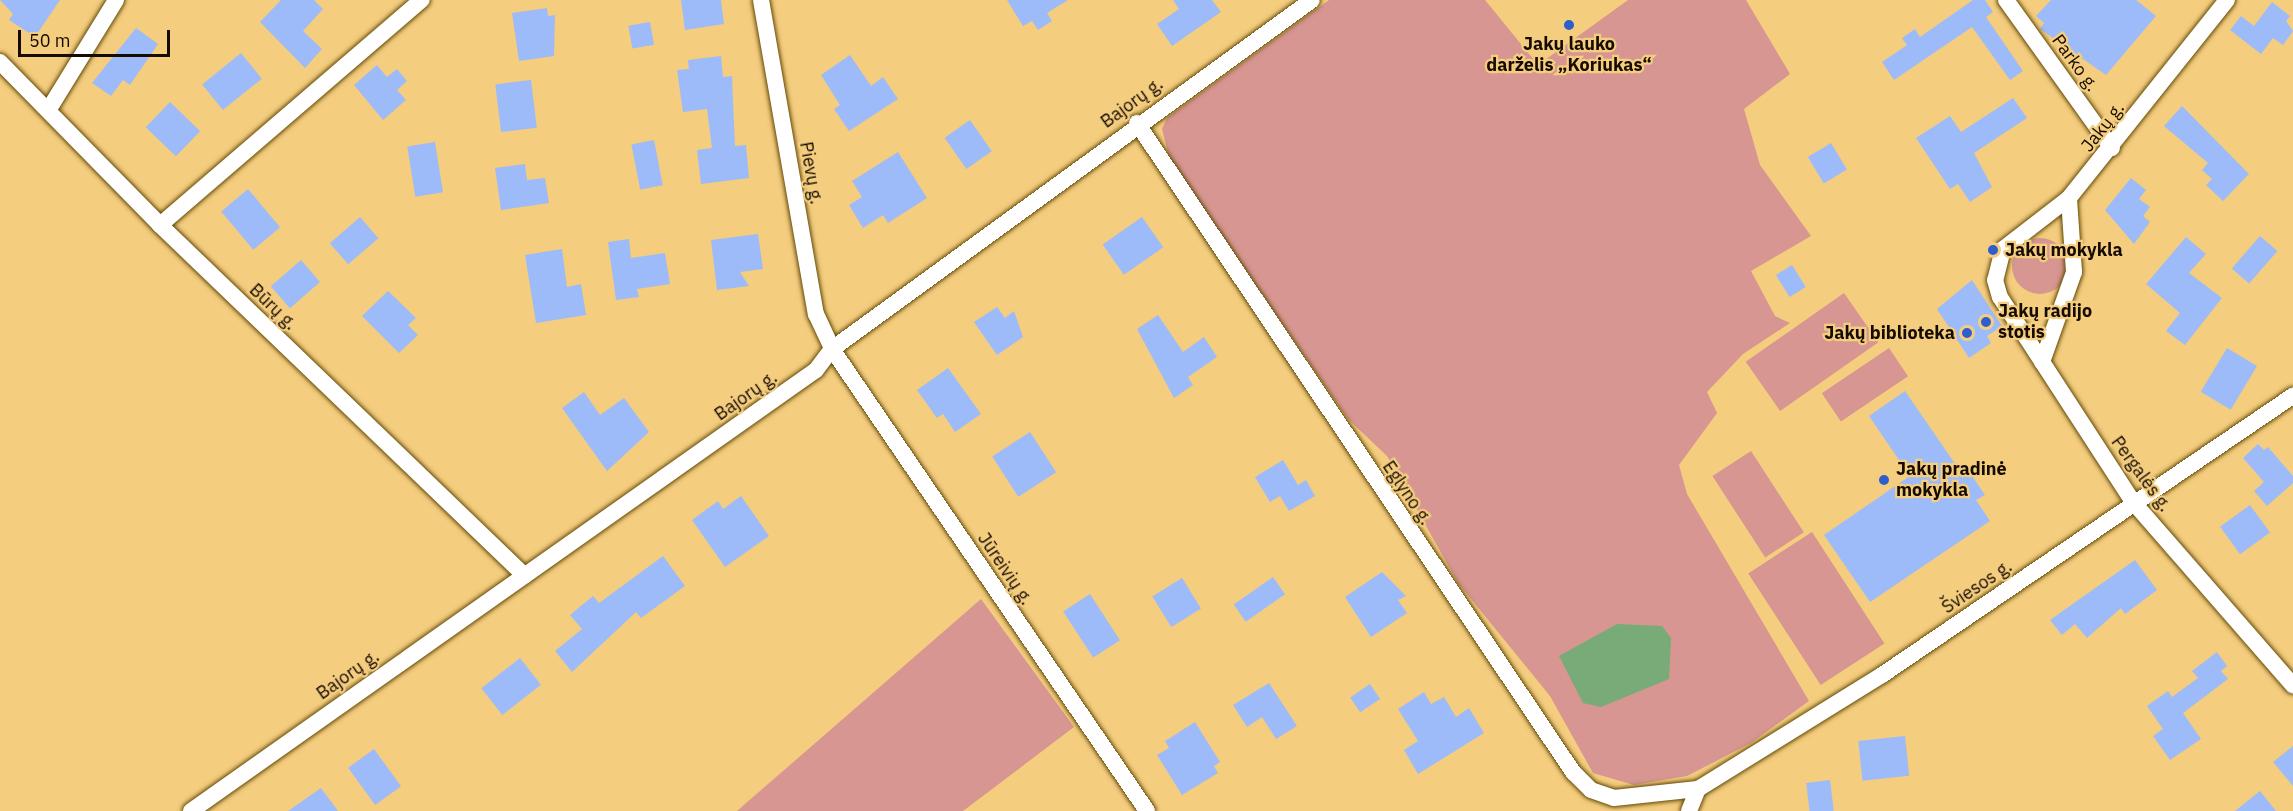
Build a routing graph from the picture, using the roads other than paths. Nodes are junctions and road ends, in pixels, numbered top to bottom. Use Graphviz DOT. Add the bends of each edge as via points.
graph roads {
  1 [pos="116,0"];
  2 [pos="423,0"];
  3 [pos="761,0"];
  4 [pos="1312,0"];
  5 [pos="2006,0"];
  6 [pos="2227,0"];
  7 [pos="0,62"];
  8 [pos="49,109"];
  9 [pos="1137,123"];
  10 [pos="2112,148"];
  11 [pos="2069,198"];
  12 [pos="160,225"];
  13 [pos="1996,262"];
  14 [pos="832,349"];
  15 [pos="2042,362"];
  16 [pos="2293,396"];
  17 [pos="2134,503"];
  18 [pos="525,576"];
  19 [pos="2293,685"];
  20 [pos="1698,789"];
  21 [pos="191,811"];
  22 [pos="1147,811"];
  23 [pos="1689,811"];
  1 -- 8 [label="street"];
  2 -- 12 [label="street"];
  3 -- 14 [label="street, Pievų g." via="816,314"];
  4 -- 9 [label="street, Bajorų g."];
  5 -- 10 [label="street, Parko g."];
  6 -- 10 [label="street, Jakų g."];
  7 -- 8 [label="street, Būrų g."];
  8 -- 12 [label="street, Būrų g."];
  9 -- 14 [label="street, Bajorų g."];
  9 -- 20 [label="street, Eglyno g." via="1573,772 1591,790 1614,798"];
  10 -- 11 [label="street, Jakų g."];
  11 -- 13 [label="street, Jakų g." via="2013,238"];
  11 -- 15 [label="street" via="2074,272"];
  12 -- 18 [label="street, Būrų g."];
  13 -- 15 [label="street, Pergalės g." via="2000,297"];
  14 -- 18 [label="street, Bajorų g." via="816,370"];
  14 -- 22 [label="street, Jūreivių g."];
  15 -- 17 [label="street, Pergalės g."];
  16 -- 17 [label="street, Šviesos g."];
  17 -- 19 [label="street, Pergalės g."];
  17 -- 20 [label="street, Šviesos g." via="1882,675"];
  18 -- 21 [label="street, Bajorų g."];
  20 -- 23 [label="street"];
}
